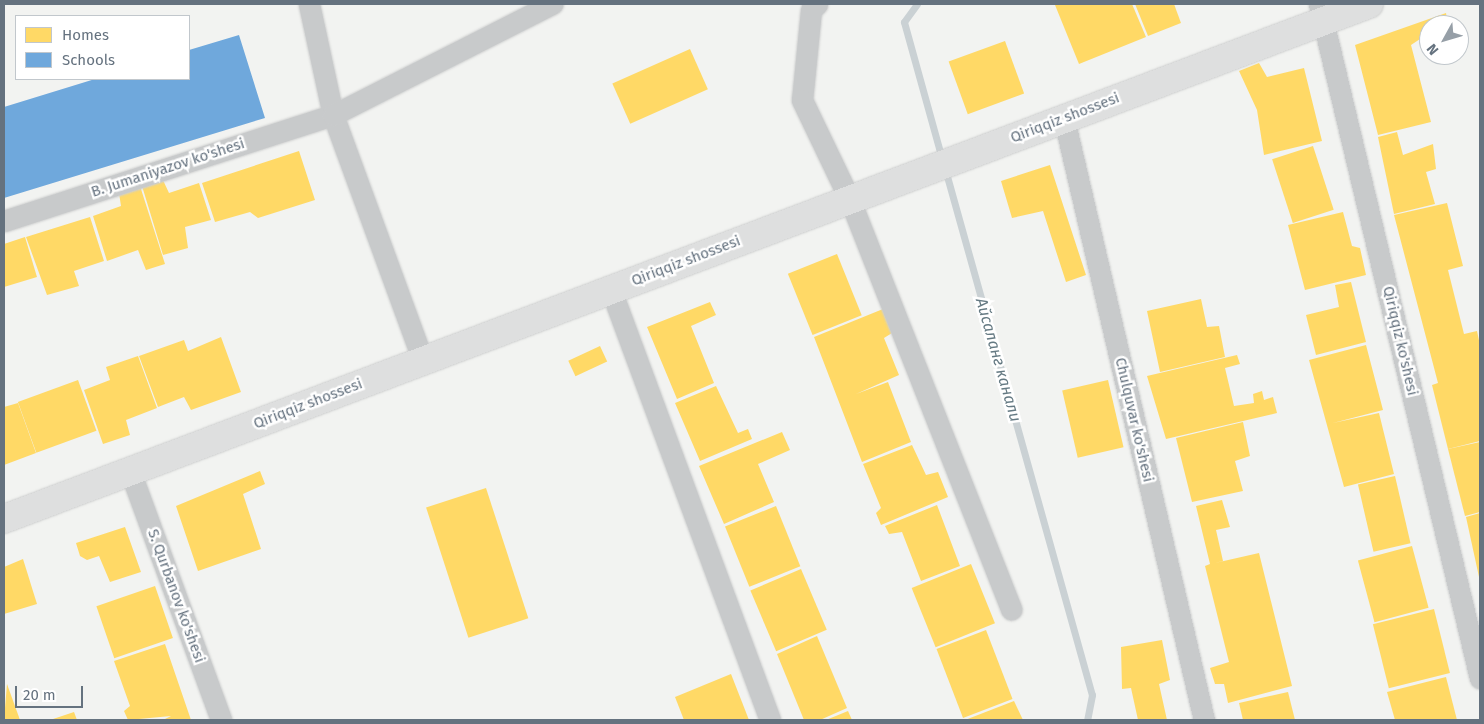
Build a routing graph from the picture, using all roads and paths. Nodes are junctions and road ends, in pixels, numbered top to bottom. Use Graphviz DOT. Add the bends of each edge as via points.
graph roads {
  1 [pos="309,4"];
  2 [pos="552,4"];
  3 [pos="816,4"];
  4 [pos="1369,4"];
  5 [pos="1322,12"];
  6 [pos="333,115"];
  7 [pos="1064,119"];
  8 [pos="850,200"];
  9 [pos="4,221"];
  10 [pos="611,290"];
  11 [pos="423,361"];
  12 [pos="130,471"];
  13 [pos="4,519"];
  14 [pos="1011,609"];
  15 [pos="1480,678"];
  16 [pos="221,720"];
  17 [pos="770,720"];
  18 [pos="1204,720"];
  1 -- 6 [label="street"];
  2 -- 6 [label="street, B. Jumaniyazov ko'shesi"];
  3 -- 8 [label="street" via="811,10 802,100"];
  4 -- 5 [label="main road, Qiriqqiz shossesi"];
  5 -- 7 [label="main road, Qiriqqiz shossesi"];
  5 -- 15 [label="street, Qiriqqiz ko'shesi"];
  6 -- 9 [label="street, B. Jumaniyazov ko'shesi"];
  6 -- 11 [label="street"];
  7 -- 8 [label="main road, Qiriqqiz shossesi"];
  7 -- 18 [label="street, Chulquvar ko'shesi"];
  8 -- 10 [label="main road, Qiriqqiz shossesi"];
  8 -- 14 [label="street"];
  10 -- 11 [label="main road, Qiriqqiz shossesi"];
  10 -- 17 [label="street"];
  11 -- 12 [label="main road, Qiriqqiz shossesi"];
  12 -- 13 [label="main road, Qiriqqiz shossesi"];
  12 -- 16 [label="street, S. Qurbanov ko'shesi"];
}
